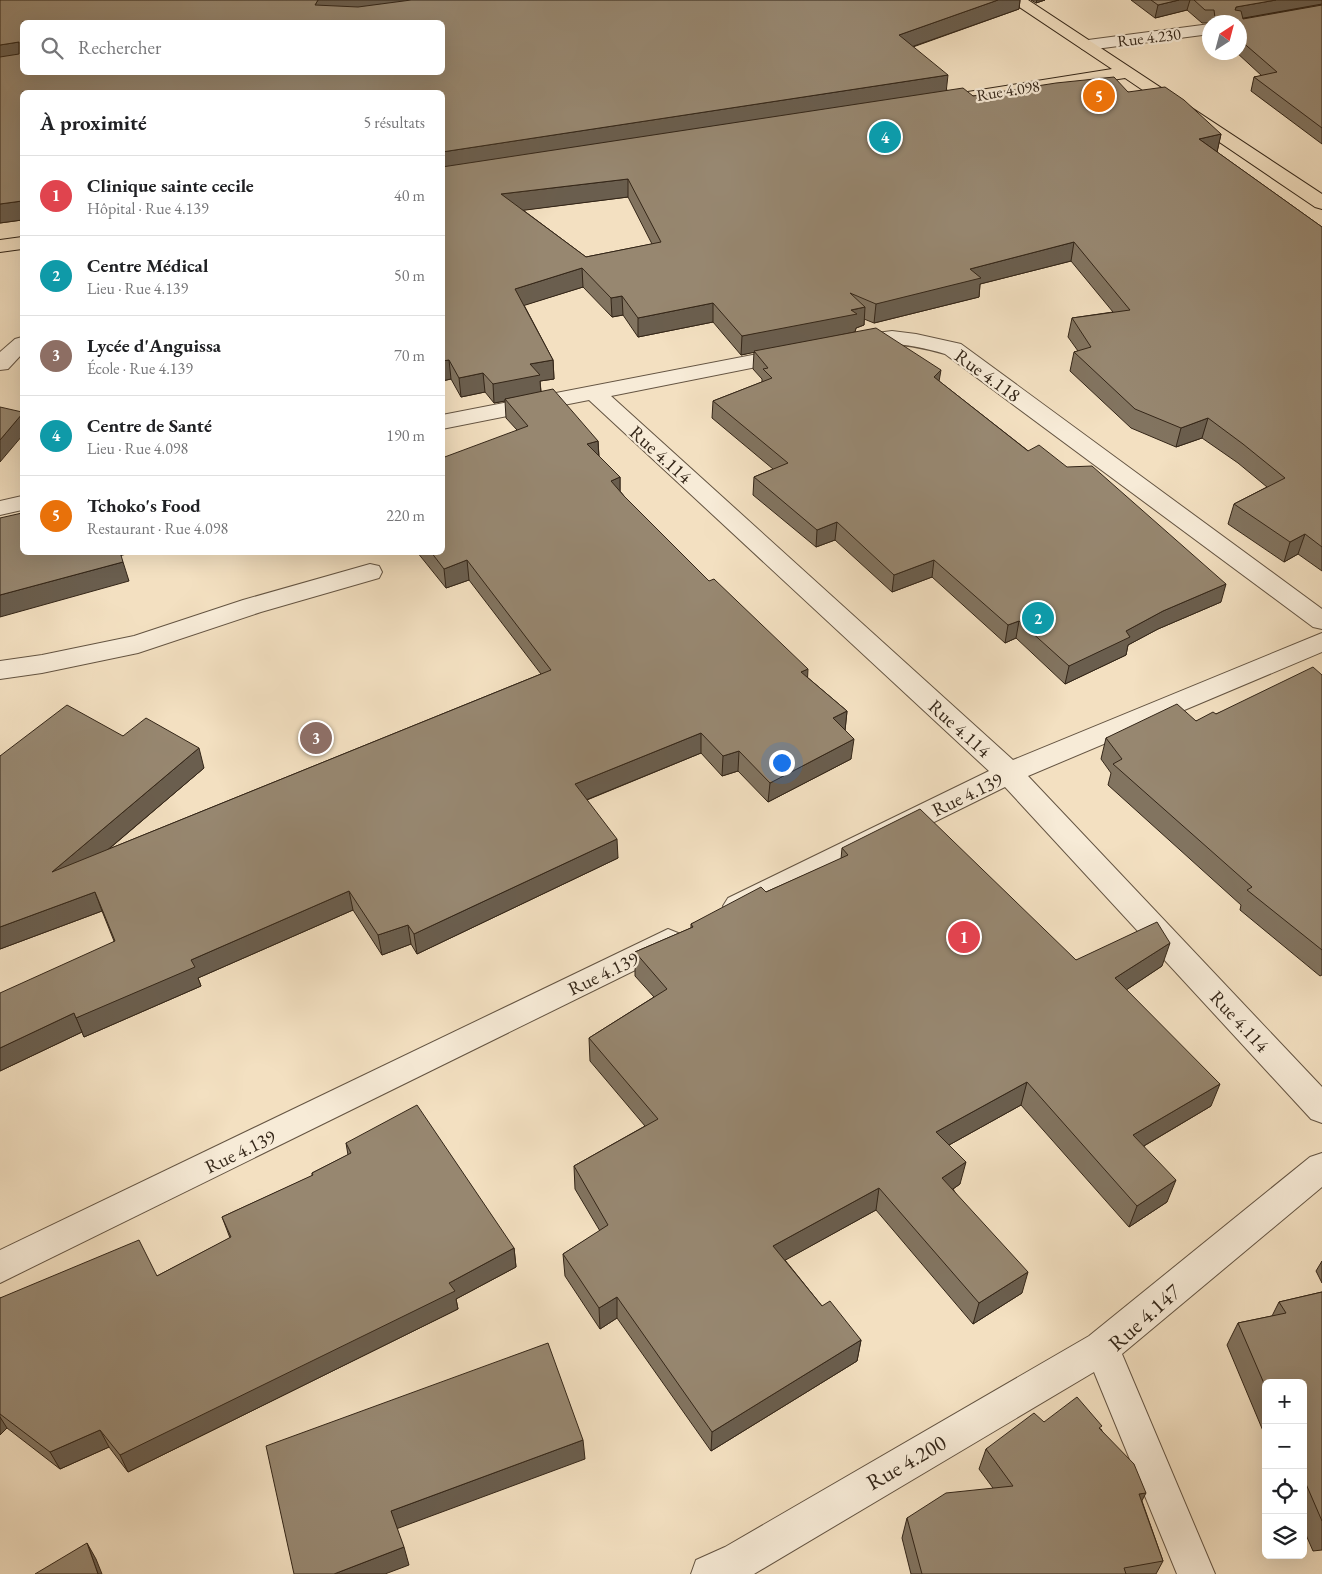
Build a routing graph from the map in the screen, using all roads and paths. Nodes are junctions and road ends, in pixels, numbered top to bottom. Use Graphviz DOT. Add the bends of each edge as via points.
graph roads {
  1 [pos="1016,0"];
  2 [pos="1202,30"];
  3 [pos="1088,45"];
  4 [pos="1128,72"];
  5 [pos="923,104"];
  6 [pos="1322,203"];
  7 [pos="20,243"];
  8 [pos="0,246"];
  9 [pos="834,345"];
  10 [pos="20,346"];
  11 [pos="805,350"];
  12 [pos="0,364"];
  13 [pos="594,393"];
  14 [pos="445,421"];
  15 [pos="20,504"];
  16 [pos="0,508"];
  17 [pos="370,572"];
  18 [pos="1322,620"];
  19 [pos="1322,642"];
  20 [pos="0,670"];
  21 [pos="1010,773"];
  22 [pos="715,918"];
  23 [pos="688,931"];
  24 [pos="1322,1109"];
  25 [pos="1322,1167"];
  26 [pos="0,1267"];
  27 [pos="1102,1348"];
  28 [pos="731,1570"];
  29 [pos="1196,1574"];
  1 -- 3 [label="main road"];
  2 -- 3 [label="street, Rue 4.230"];
  3 -- 4 [label="main road"];
  4 -- 5 [label="main road, Rue 4.098"];
  4 -- 6 [label="main road"];
  7 -- 8 [label="main road"];
  9 -- 18 [label="street, Rue 4.118" via="872,337 912,338 953,348"];
  10 -- 12 [label="street"];
  11 -- 13 [label="street"];
  13 -- 14 [label="street"];
  13 -- 21 [label="street, Rue 4.114"];
  15 -- 16 [label="street"];
  17 -- 20 [label="street" via="252,606 138,644"];
  19 -- 21 [label="street, Rue 4.139"];
  21 -- 22 [label="street, Rue 4.139"];
  21 -- 24 [label="street, Rue 4.114"];
  23 -- 26 [label="street, Rue 4.139"];
  25 -- 27 [label="street, Rue 4.147"];
  27 -- 28 [label="street, Rue 4.200"];
  27 -- 29 [label="street, Rue 4.147"];
}
